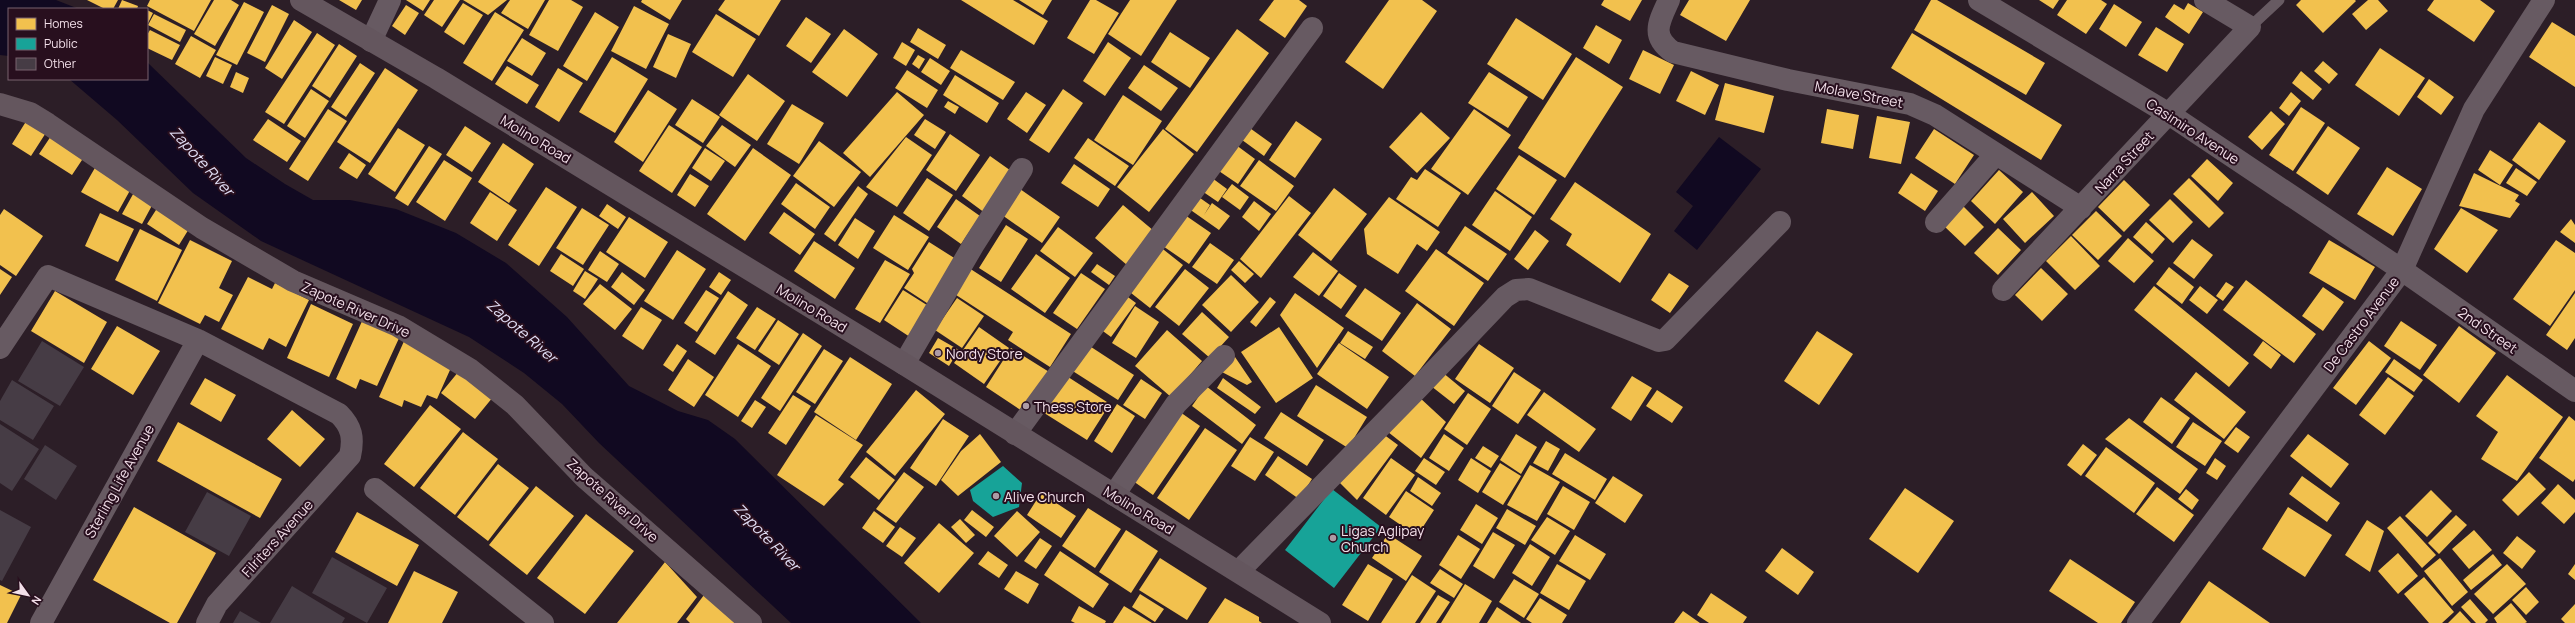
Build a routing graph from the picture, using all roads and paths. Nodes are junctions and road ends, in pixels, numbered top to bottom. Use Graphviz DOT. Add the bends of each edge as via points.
graph roads {
  1 [pos="301,0"];
  2 [pos="390,0"];
  3 [pos="1669,0"];
  4 [pos="1979,0"];
  5 [pos="2205,0"];
  6 [pos="2279,0"];
  7 [pos="2544,0"];
  8 [pos="2250,27"];
  9 [pos="1312,28"];
  10 [pos="370,41"];
  11 [pos="0,104"];
  12 [pos="2170,114"];
  13 [pos="1996,154"];
  14 [pos="1022,169"];
  15 [pos="2081,208"];
  16 [pos="1780,222"];
  17 [pos="1936,222"];
  18 [pos="2402,270"];
  19 [pos="2003,290"];
  20 [pos="198,340"];
  21 [pos="0,348"];
  22 [pos="1224,356"];
  23 [pos="904,364"];
  24 [pos="2575,391"];
  25 [pos="1015,434"];
  26 [pos="375,489"];
  27 [pos="1114,495"];
  28 [pos="1239,571"];
  29 [pos="531,619"];
  30 [pos="41,623"];
  31 [pos="207,623"];
  32 [pos="751,623"];
  33 [pos="1320,623"];
  34 [pos="2138,623"];
  1 -- 10 [label="main road, Molino Road"];
  2 -- 10 [label="street"];
  3 -- 13 [label="street, Molave Street" via="1657,32 1661,44 1673,52 1788,80 1910,104 1935,115"];
  4 -- 12 [label="street, Casimiro Avenue"];
  5 -- 8 [label="street"];
  6 -- 8 [label="lane, Narra Street"];
  7 -- 18 [label="street, De Castro Avenue" via="2474,109"];
  8 -- 12 [label="street, Narra Street"];
  9 -- 25 [label="street"];
  10 -- 23 [label="main road, Molino Road"];
  11 -- 32 [label="main road, Zapote River Drive" via="30,114 48,124 202,228 293,281 398,326 471,370 515,405 584,477"];
  12 -- 15 [label="street, Narra Street"];
  12 -- 18 [label="street, Casimiro Avenue"];
  13 -- 15 [label="street, Molave Street"];
  13 -- 17 [label="street"];
  14 -- 23 [label="street" via="974,244"];
  15 -- 19 [label="street, Narra Street"];
  16 -- 28 [label="street" via="1665,340 1659,341 1529,289 1516,290 1505,296"];
  18 -- 24 [label="street, 2nd Street"];
  18 -- 34 [label="street, De Castro Avenue"];
  20 -- 21 [label="street" via="48,276"];
  20 -- 30 [label="street, Sterling Life Avenue"];
  20 -- 31 [label="street, Filriters Avenue" via="339,414 352,431 353,442 350,456 217,604"];
  22 -- 27 [label="street" via="1176,404"];
  23 -- 25 [label="main road, Molino Road"];
  25 -- 27 [label="main road, Molino Road"];
  26 -- 29 [label="street"];
  27 -- 28 [label="main road, Molino Road"];
  28 -- 33 [label="main road, Molino Road"];
}
